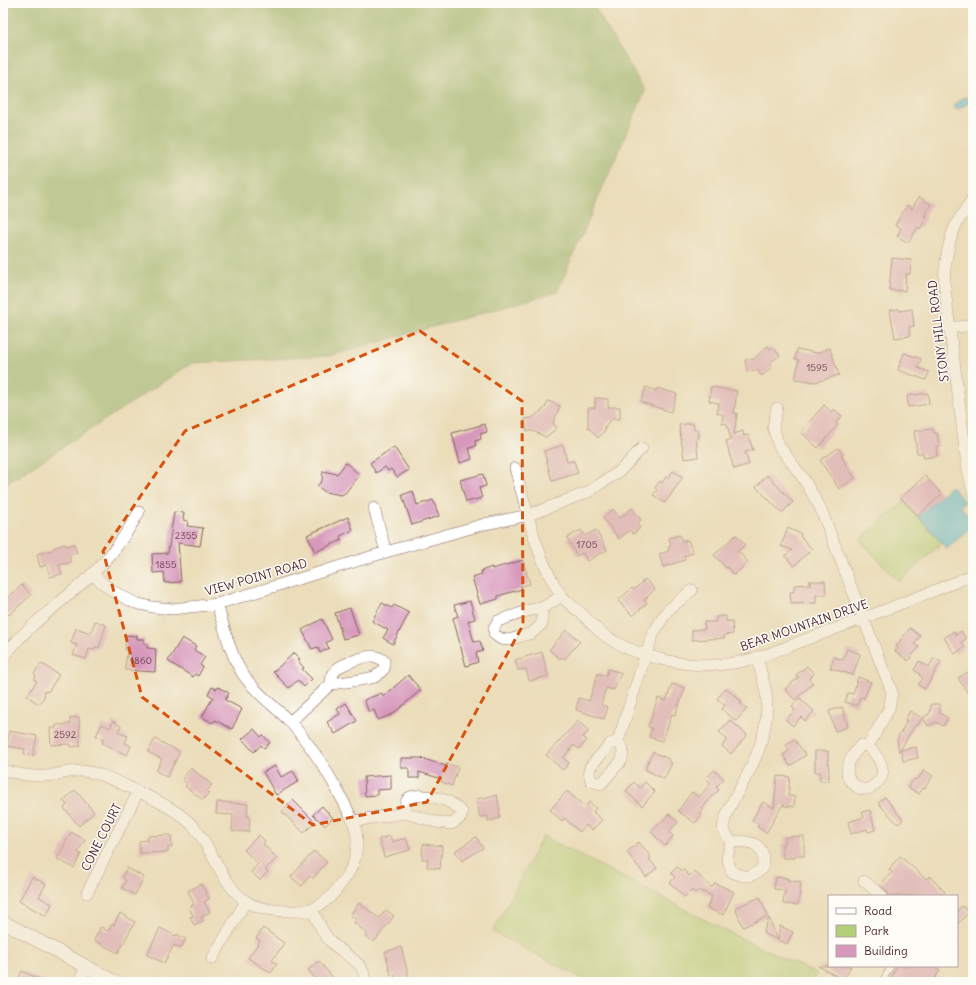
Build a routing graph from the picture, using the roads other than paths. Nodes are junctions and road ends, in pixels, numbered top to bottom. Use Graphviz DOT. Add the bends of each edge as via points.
graph roads {
  1 [pos="973,198"];
  2 [pos="973,325"];
  3 [pos="950,328"];
  4 [pos="777,408"];
  5 [pos="642,448"];
  6 [pos="514,468"];
  7 [pos="973,492"];
  8 [pos="374,508"];
  9 [pos="139,512"];
  10 [pos="529,515"];
  11 [pos="386,552"];
  12 [pos="92,574"];
  13 [pos="973,575"];
  14 [pos="692,590"];
  15 [pos="562,596"];
  16 [pos="217,604"];
  17 [pos="542,608"];
  18 [pos="863,619"];
  19 [pos="646,654"];
  20 [pos="757,657"];
  21 [pos="3,660"];
  22 [pos="330,684"];
  23 [pos="290,722"];
  24 [pos="618,741"];
  25 [pos="868,746"];
  26 [pos="3,770"];
  27 [pos="138,792"];
  28 [pos="404,813"];
  29 [pos="353,821"];
  30 [pos="731,842"];
  31 [pos="864,881"];
  32 [pos="87,893"];
  33 [pos="881,895"];
  34 [pos="246,901"];
  35 [pos="312,908"];
  36 [pos="3,922"];
  37 [pos="212,959"];
  38 [pos="87,967"];
  39 [pos="890,967"];
  40 [pos="78,982"];
  41 [pos="115,982"];
  42 [pos="364,982"];
  43 [pos="882,982"];
  1 -- 3 [label="street, STONY HILL ROAD" via="951,238 945,260 944,282"];
  2 -- 3 [label="street"];
  3 -- 7 [label="street, STONY HILL ROAD" via="967,465"];
  4 -- 18 [label="street" via="772,427 779,446 803,478 820,508"];
  5 -- 10 [label="street, VIEW POINT ROAD" via="620,471 588,492"];
  6 -- 10 [label="street, BEAR MOUNTAIN DRIVE"];
  8 -- 11 [label="street"];
  9 -- 12 [label="street" via="123,539"];
  10 -- 11 [label="street, VIEW POINT ROAD" via="485,524"];
  10 -- 15 [label="street, BEAR MOUNTAIN DRIVE" via="539,551"];
  11 -- 16 [label="street, VIEW POINT ROAD"];
  12 -- 16 [label="street, VIEW POINT ROAD" via="112,591 152,607 172,609"];
  12 -- 21 [label="street" via="21,635"];
  13 -- 18 [label="street, BEAR MOUNTAIN DRIVE"];
  14 -- 19 [label="street" via="667,611 654,632"];
  15 -- 17 [label="street"];
  15 -- 19 [label="street, BEAR MOUNTAIN DRIVE" via="603,634 623,646"];
  16 -- 23 [label="street" via="234,657 243,674 259,694"];
  18 -- 20 [label="street, BEAR MOUNTAIN DRIVE"];
  18 -- 25 [label="street" via="892,692 889,709"];
  19 -- 20 [label="street, BEAR MOUNTAIN DRIVE" via="681,663 706,665 728,664"];
  19 -- 24 [label="street"];
  20 -- 30 [label="street" via="767,701 765,722 759,750 724,819 723,830"];
  22 -- 23 [label="street"];
  23 -- 29 [label="street" via="313,750"];
  26 -- 27 [label="street" via="23,776 78,771 94,773"];
  27 -- 32 [label="street, CONE COURT"];
  27 -- 34 [label="street" via="178,813 198,831 230,886"];
  28 -- 28 [label="street" via="452,824 461,817 462,812 448,802 428,796 416,796 406,801"];
  28 -- 29 [label="street"];
  29 -- 35 [label="street" via="357,849 351,868 339,888 325,901"];
  31 -- 33 [label="street"];
  34 -- 35 [label="street" via="273,910"];
  34 -- 37 [label="street"];
  35 -- 42 [label="street" via="331,942 356,961 363,972"];
  36 -- 38 [label="street"];
  38 -- 40 [label="street"];
  38 -- 41 [label="street"];
  39 -- 43 [label="lane"];
}
